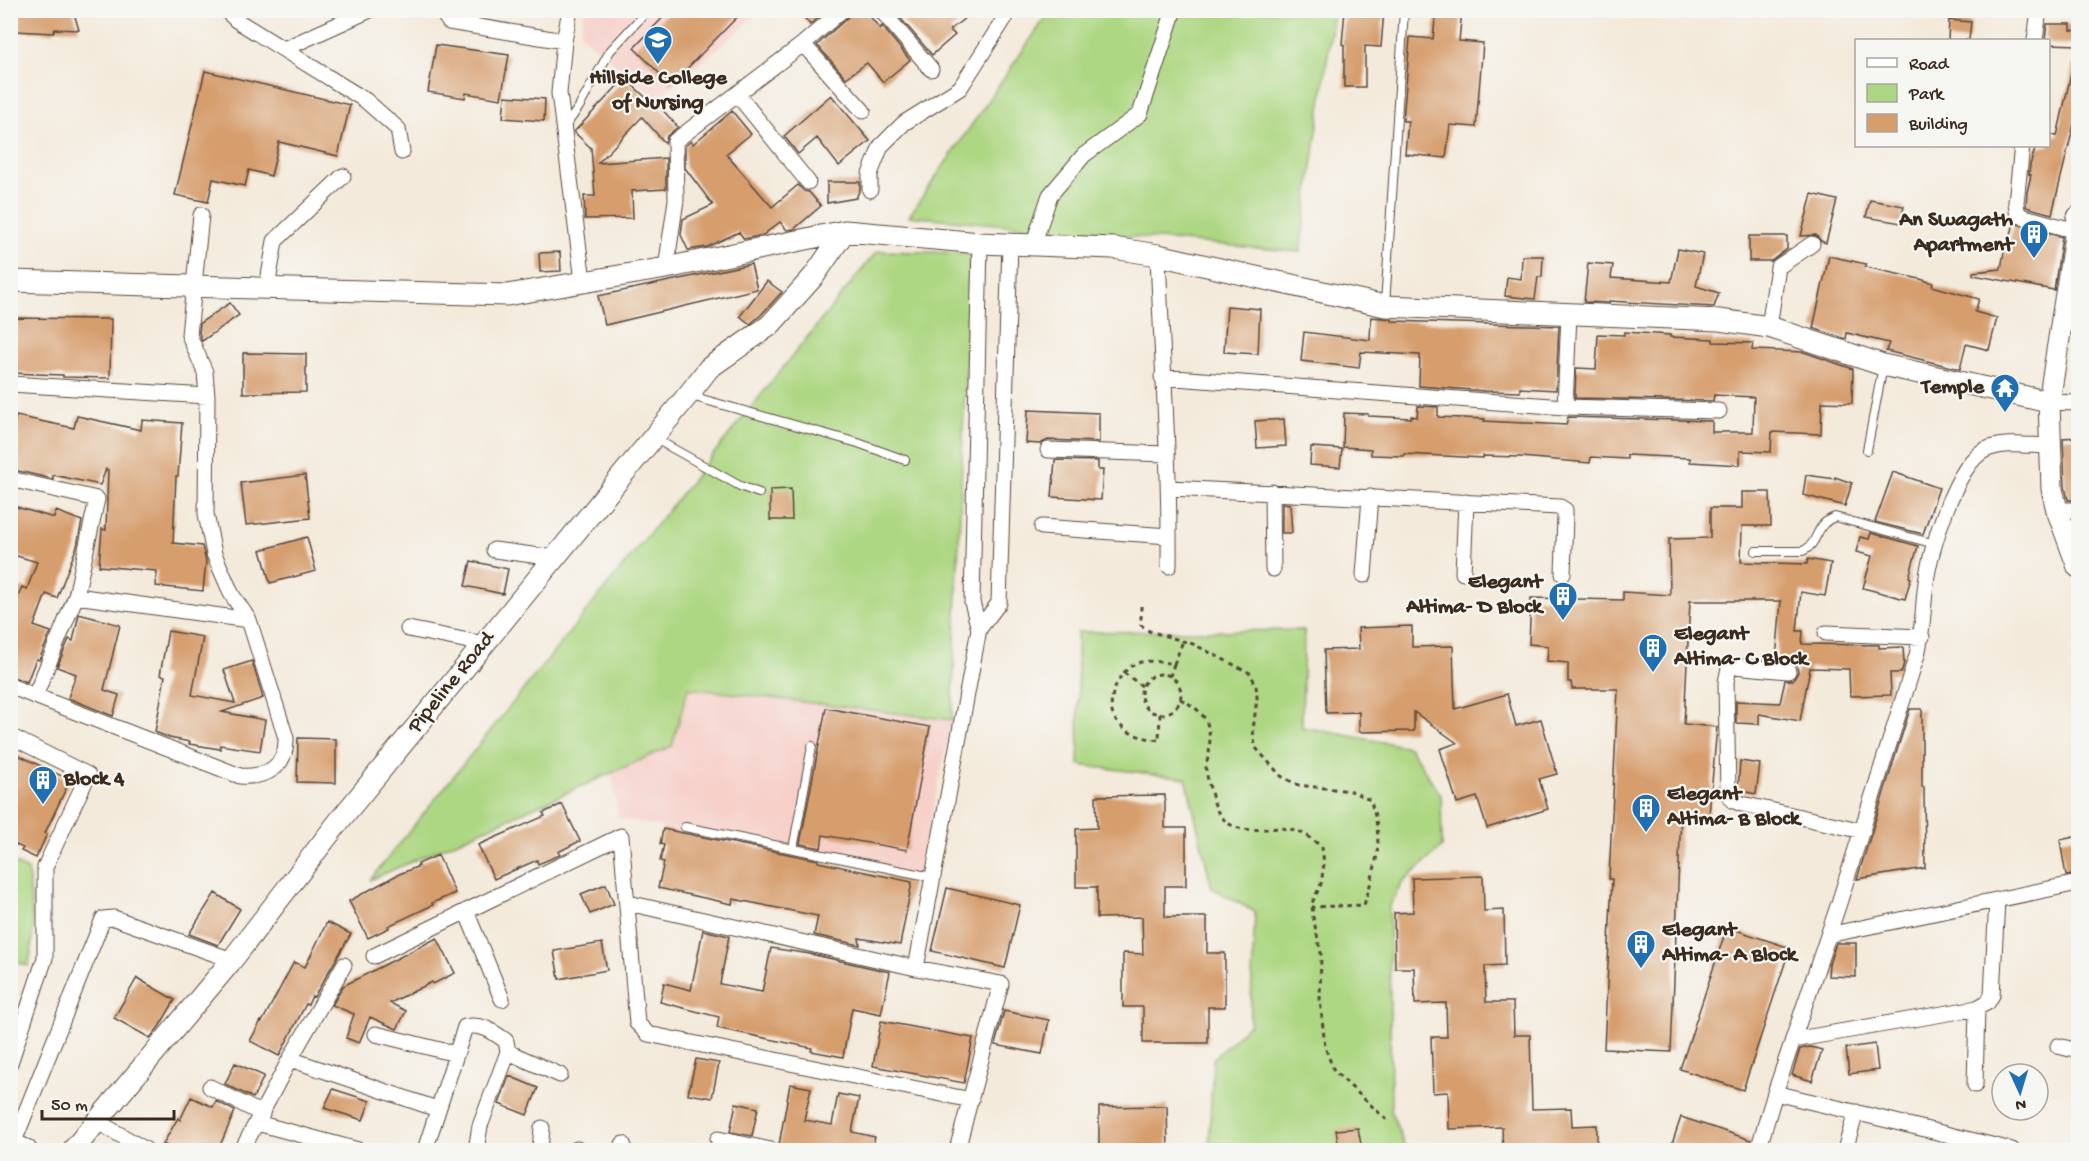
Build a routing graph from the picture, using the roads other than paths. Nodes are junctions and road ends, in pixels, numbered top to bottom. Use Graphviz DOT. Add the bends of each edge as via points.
graph roads {
  1 [pos="226,10"];
  2 [pos="370,10"];
  3 [pos="441,10"];
  4 [pos="570,10"];
  5 [pos="648,10"];
  6 [pos="842,10"];
  7 [pos="881,10"];
  8 [pos="1010,10"];
  9 [pos="1174,10"];
  10 [pos="1404,10"];
  11 [pos="2039,10"];
  12 [pos="2035,39"];
  13 [pos="564,41"];
  14 [pos="803,44"];
  15 [pos="284,49"];
  16 [pos="931,69"];
  17 [pos="737,94"];
  18 [pos="863,111"];
  19 [pos="563,130"];
  20 [pos="2022,147"];
  21 [pos="402,152"];
  22 [pos="343,176"];
  23 [pos="808,182"];
  24 [pos="870,190"];
  25 [pos="201,215"];
  26 [pos="2077,224"];
  27 [pos="845,231"];
  28 [pos="980,243"];
  29 [pos="1010,244"];
  30 [pos="1812,244"];
  31 [pos="1033,245"];
  32 [pos="1158,255"];
  33 [pos="666,268"];
  34 [pos="10,281"];
  35 [pos="583,281"];
  36 [pos="194,286"];
  37 [pos="267,288"];
  38 [pos="2072,297"];
  39 [pos="1385,306"];
  40 [pos="1569,314"];
  41 [pos="1769,327"];
  42 [pos="1883,364"];
  43 [pos="1162,377"];
  44 [pos="10,384"];
  45 [pos="688,395"];
  46 [pos="207,396"];
  47 [pos="2049,402"];
  48 [pos="2079,403"];
  49 [pos="1565,407"];
  50 [pos="1719,411"];
  51 [pos="653,438"];
  52 [pos="2049,446"];
  53 [pos="1048,450"];
  54 [pos="1867,450"];
  55 [pos="1167,454"];
  56 [pos="906,460"];
  57 [pos="10,479"];
  58 [pos="1169,488"];
  59 [pos="1272,492"];
  60 [pos="759,493"];
  61 [pos="1370,497"];
  62 [pos="1466,502"];
  63 [pos="2057,510"];
  64 [pos="2079,510"];
  65 [pos="1042,527"];
  66 [pos="1169,536"];
  67 [pos="1935,544"];
  68 [pos="494,550"];
  69 [pos="1756,551"];
  70 [pos="555,558"];
  71 [pos="1169,566"];
  72 [pos="2079,567"];
  73 [pos="1273,569"];
  74 [pos="1463,573"];
  75 [pos="1563,574"];
  76 [pos="1364,575"];
  77 [pos="76,596"];
  78 [pos="249,620"];
  79 [pos="408,629"];
  80 [pos="979,629"];
  81 [pos="1826,633"];
  82 [pos="1922,637"];
  83 [pos="484,644"];
  84 [pos="1788,670"];
  85 [pos="10,686"];
  86 [pos="35,696"];
  87 [pos="10,736"];
  88 [pos="812,746"];
  89 [pos="685,827"];
  90 [pos="1863,831"];
  91 [pos="793,849"];
  92 [pos="932,877"];
  93 [pos="2079,883"];
  94 [pos="1997,900"];
  95 [pos="628,903"];
  96 [pos="466,911"];
  97 [pos="1828,935"];
  98 [pos="374,956"];
  99 [pos="232,960"];
  100 [pos="344,964"];
  101 [pos="916,968"];
  102 [pos="502,999"];
  103 [pos="1977,1008"];
  104 [pos="376,1034"];
  105 [pos="1793,1040"];
  106 [pos="2058,1046"];
  107 [pos="2079,1051"];
  108 [pos="508,1052"];
  109 [pos="456,1054"];
  110 [pos="290,1059"];
  111 [pos="10,1063"];
  112 [pos="560,1075"];
  113 [pos="1975,1085"];
  114 [pos="210,1087"];
  115 [pos="1775,1093"];
  116 [pos="971,1100"];
  117 [pos="437,1109"];
  118 [pos="1856,1112"];
  119 [pos="259,1118"];
  120 [pos="98,1122"];
  121 [pos="542,1128"];
  122 [pos="718,1139"];
  123 [pos="16,1146"];
  124 [pos="1970,1146"];
  125 [pos="73,1150"];
  126 [pos="146,1150"];
  127 [pos="242,1150"];
  128 [pos="358,1150"];
  129 [pos="425,1150"];
  130 [pos="476,1150"];
  131 [pos="540,1150"];
  132 [pos="771,1150"];
  133 [pos="957,1150"];
  134 [pos="1758,1150"];
  135 [pos="1845,1150"];
  136 [pos="2012,1150"];
  1 -- 15 [label="street"];
  2 -- 15 [label="street"];
  3 -- 13 [label="street" via="449,22"];
  4 -- 13 [label="street"];
  5 -- 19 [label="lane" via="610,51"];
  6 -- 14 [label="street"];
  7 -- 16 [label="street"];
  8 -- 24 [label="street" via="960,88 904,123 881,146 870,174"];
  9 -- 31 [label="street" via="1140,114 1084,155 1050,195"];
  10 -- 39 [label="lane"];
  11 -- 12 [label="street"];
  13 -- 19 [label="street" via="559,93"];
  14 -- 17 [label="street"];
  14 -- 18 [label="street"];
  15 -- 21 [label="street" via="365,99 398,129"];
  17 -- 23 [label="street"];
  17 -- 33 [label="street" via="675,141 676,200"];
  19 -- 35 [label="street"];
  20 -- 26 [label="street" via="2017,211 2021,216"];
  22 -- 37 [label="street" via="275,241"];
  25 -- 36 [label="street"];
  26 -- 38 [label="street"];
  27 -- 28 [label="street"];
  27 -- 33 [label="street"];
  27 -- 45 [label="street, Pipeline Road" via="814,276 770,325 709,368"];
  28 -- 29 [label="street"];
  28 -- 80 [label="street" via="972,602"];
  29 -- 31 [label="street"];
  29 -- 80 [label="street" via="999,603"];
  30 -- 41 [label="street" via="1778,267"];
  31 -- 32 [label="street" via="1113,248"];
  32 -- 39 [label="street"];
  32 -- 43 [label="street"];
  33 -- 35 [label="street"];
  34 -- 36 [label="street"];
  35 -- 37 [label="street" via="507,295"];
  36 -- 37 [label="street"];
  36 -- 46 [label="street" via="189,335 205,372"];
  38 -- 47 [label="street"];
  39 -- 40 [label="street"];
  40 -- 41 [label="street" via="1719,320"];
  40 -- 49 [label="street"];
  41 -- 42 [label="street"];
  42 -- 47 [label="street"];
  42 -- 54 [label="lane"];
  43 -- 49 [label="street"];
  43 -- 55 [label="street"];
  44 -- 46 [label="street"];
  45 -- 51 [label="street, Pipeline Road"];
  45 -- 56 [label="lane"];
  46 -- 78 [label="street" via="206,514 214,554 232,595"];
  47 -- 48 [label="street"];
  47 -- 52 [label="street"];
  49 -- 50 [label="street"];
  51 -- 60 [label="lane"];
  51 -- 70 [label="street, Pipeline Road"];
  52 -- 63 [label="street"];
  52 -- 67 [label="street" via="2001,446 1975,455 1955,487"];
  53 -- 55 [label="street"];
  55 -- 58 [label="street"];
  57 -- 77 [label="street" via="97,499"];
  58 -- 59 [label="street"];
  58 -- 66 [label="street"];
  59 -- 61 [label="street"];
  59 -- 73 [label="street"];
  61 -- 62 [label="street"];
  61 -- 76 [label="street"];
  62 -- 74 [label="street"];
  62 -- 75 [label="street" via="1565,510"];
  63 -- 64 [label="street"];
  63 -- 72 [label="street"];
  65 -- 66 [label="street"];
  66 -- 71 [label="street"];
  67 -- 69 [label="lane" via="1835,517 1821,524 1810,548"];
  67 -- 82 [label="street" via="1926,580"];
  68 -- 70 [label="street"];
  70 -- 83 [label="street, Pipeline Road"];
  77 -- 78 [label="street"];
  77 -- 86 [label="street"];
  78 -- 86 [label="street" via="286,738 284,757 266,774 240,776"];
  79 -- 83 [label="street"];
  80 -- 92 [label="street"];
  81 -- 82 [label="street"];
  82 -- 90 [label="street"];
  83 -- 99 [label="street, Pipeline Road"];
  84 -- 90 [label="street" via="1729,668 1728,793 1732,800 1742,804"];
  85 -- 86 [label="street"];
  87 -- 111 [label="street" via="88,775 45,867 45,958"];
  88 -- 91 [label="lane"];
  89 -- 91 [label="lane"];
  90 -- 97 [label="street"];
  91 -- 92 [label="lane"];
  92 -- 101 [label="street"];
  93 -- 94 [label="street"];
  94 -- 97 [label="street"];
  94 -- 103 [label="street" via="1992,994 1988,1002"];
  95 -- 96 [label="street" via="621,836"];
  95 -- 101 [label="street"];
  95 -- 116 [label="street" via="637,1023 648,1034"];
  96 -- 98 [label="street"];
  96 -- 102 [label="street"];
  97 -- 105 [label="street"];
  99 -- 120 [label="street, Pipeline Road"];
  99 -- 123 [label="street" via="114,918 103,919"];
  100 -- 110 [label="street"];
  101 -- 116 [label="street" via="1001,984"];
  103 -- 105 [label="street"];
  103 -- 113 [label="street"];
  104 -- 109 [label="street"];
  105 -- 115 [label="street"];
  106 -- 107 [label="street"];
  108 -- 109 [label="street" via="506,1041 476,1025 465,1027"];
  108 -- 112 [label="street"];
  108 -- 130 [label="street" via="480,1126"];
  109 -- 117 [label="street"];
  110 -- 117 [label="street"];
  110 -- 119 [label="street"];
  114 -- 119 [label="street"];
  115 -- 118 [label="street"];
  115 -- 134 [label="street"];
  116 -- 133 [label="street"];
  117 -- 129 [label="street"];
  118 -- 124 [label="street"];
  118 -- 135 [label="street"];
  119 -- 127 [label="street"];
  119 -- 128 [label="street"];
  120 -- 125 [label="street, Pipeline Road"];
  120 -- 126 [label="street"];
  121 -- 131 [label="street"];
  122 -- 132 [label="street"];
  124 -- 136 [label="street"];
}
